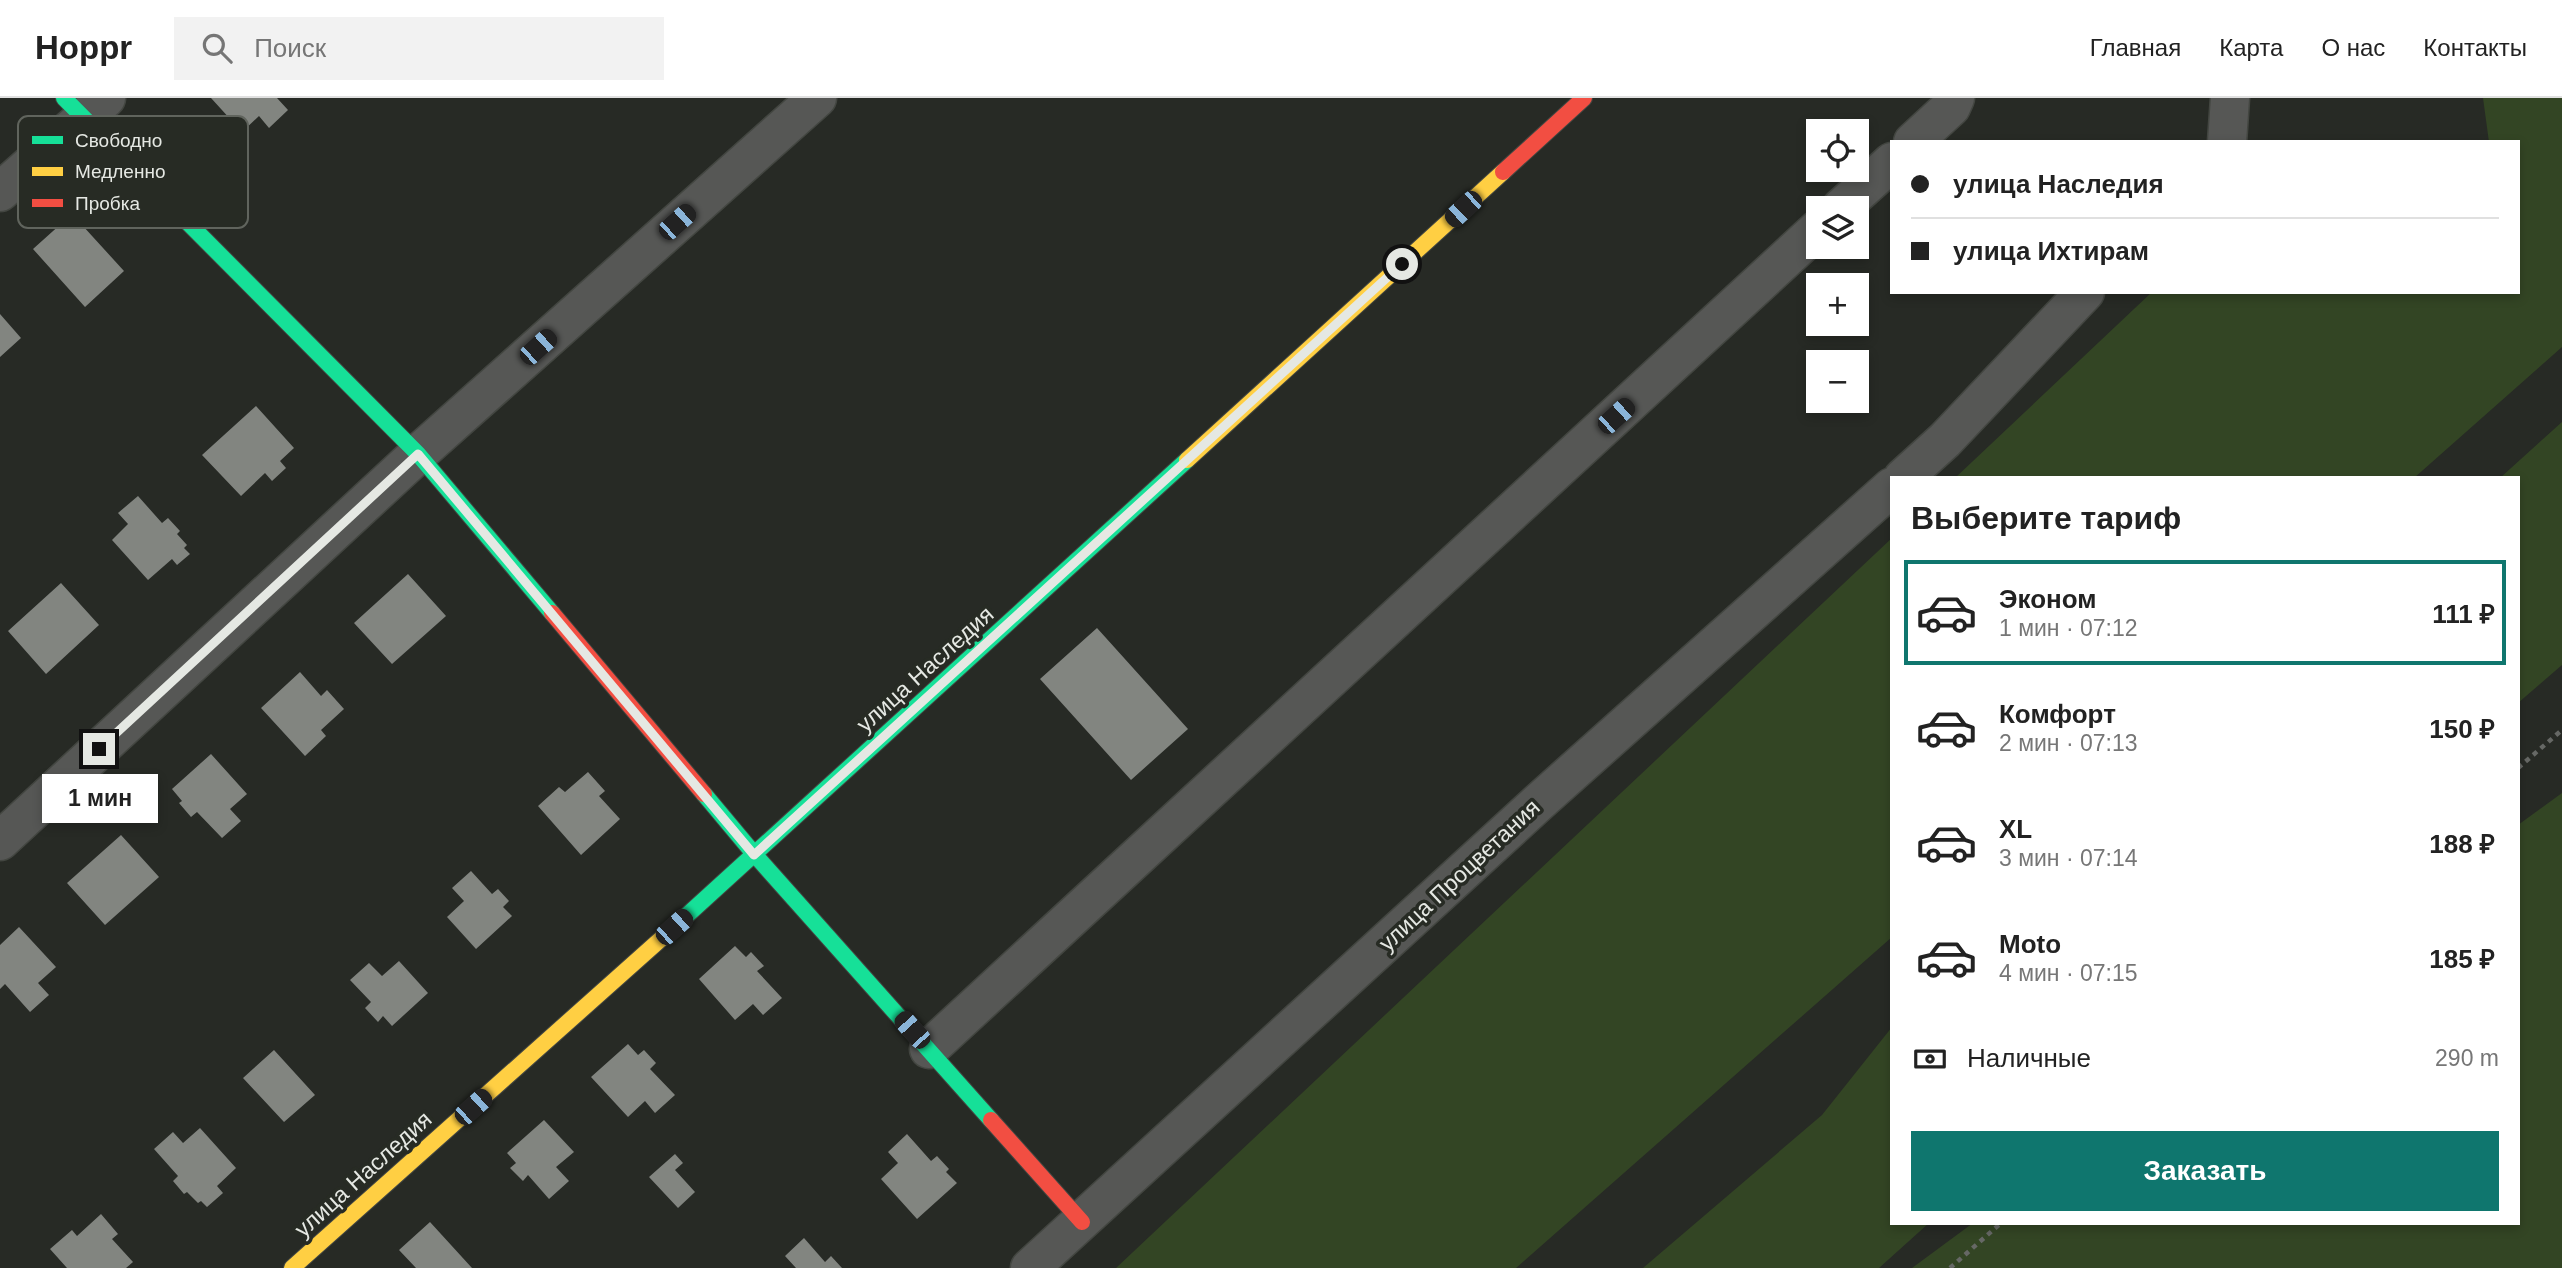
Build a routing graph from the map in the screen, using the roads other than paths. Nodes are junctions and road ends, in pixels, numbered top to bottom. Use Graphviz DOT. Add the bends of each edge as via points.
graph roads {
  1 [pos="817,98"];
  2 [pos="1584,98"];
  3 [pos="1955,98"];
  4 [pos="2230,98"];
  5 [pos="1915,140"];
  6 [pos="2227,140"];
  7 [pos="1890,164"];
  8 [pos="18,173"];
  9 [pos="0,192"];
  10 [pos="1854,196"];
  11 [pos="202,228"];
  12 [pos="1806,240"];
  13 [pos="2083,294"];
  14 [pos="418,454"];
  15 [pos="1905,476"];
  16 [pos="1890,489"];
  17 [pos="0,841"];
  18 [pos="754,855"];
  19 [pos="929,1049"];
  20 [pos="1082,1222"];
  21 [pos="292,1268"];
  22 [pos="1030,1268"];
  1 -- 14 [label="street"];
  2 -- 18 [label="street, улица Наследия"];
  3 -- 5 [label="street"];
  4 -- 6 [label="street"];
  7 -- 10 [label="street"];
  8 -- 9 [label="street"];
  11 -- 14 [label="street"];
  12 -- 19 [label="street"];
  13 -- 15 [label="street"];
  14 -- 17 [label="street"];
  14 -- 18 [label="street"];
  16 -- 20 [label="street, улица Процветания" via="1539,802"];
  18 -- 19 [label="street"];
  18 -- 21 [label="street, улица Наследия"];
  19 -- 20 [label="street"];
  20 -- 22 [label="street, улица Процветания"];
}
